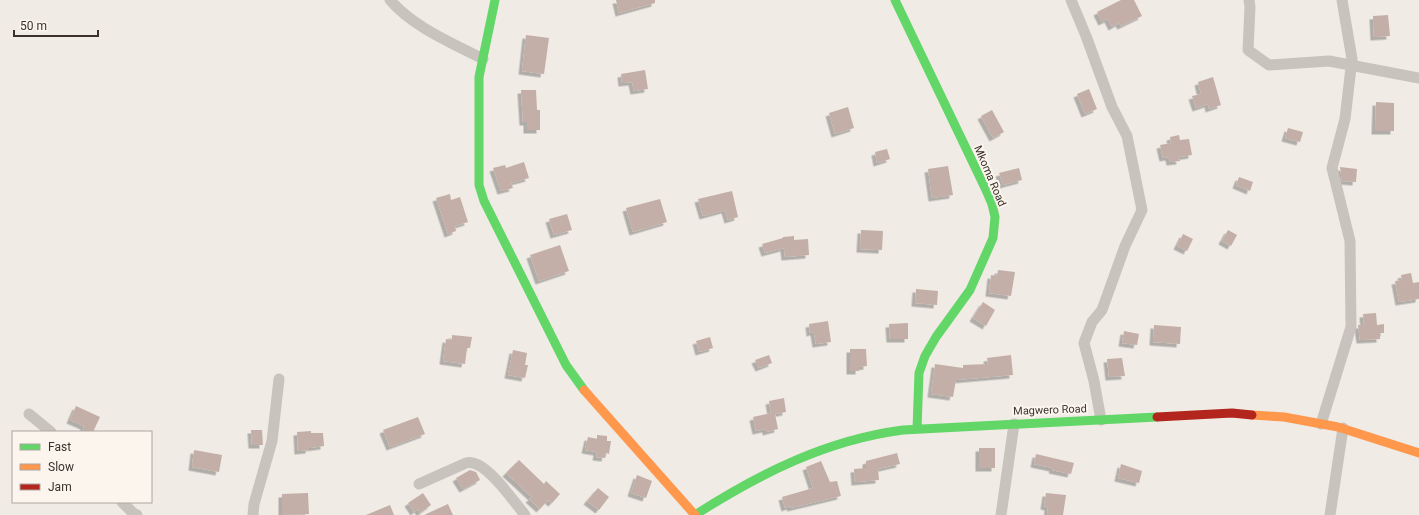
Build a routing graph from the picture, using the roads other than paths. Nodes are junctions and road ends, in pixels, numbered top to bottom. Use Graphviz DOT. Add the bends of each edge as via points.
graph roads {
  1 [pos="390,0"];
  2 [pos="495,0"];
  3 [pos="895,0"];
  4 [pos="1071,0"];
  5 [pos="1249,0"];
  6 [pos="1342,0"];
  7 [pos="482,59"];
  8 [pos="1352,66"];
  9 [pos="1419,78"];
  10 [pos="279,380"];
  11 [pos="29,414"];
  12 [pos="1101,420"];
  13 [pos="1014,424"];
  14 [pos="1321,424"];
  15 [pos="1343,428"];
  16 [pos="917,429"];
  17 [pos="50,431"];
  18 [pos="1419,453"];
  19 [pos="419,484"];
  20 [pos="123,503"];
  21 [pos="137,515"];
  22 [pos="253,515"];
  23 [pos="525,515"];
  24 [pos="695,515"];
  25 [pos="1002,515"];
  26 [pos="1330,515"];
  1 -- 7 [label="street" via="418,24"];
  2 -- 7 [label="street"];
  3 -- 16 [label="street, Mkoma Road" via="986,190 995,217 993,238 970,290 925,356 919,373"];
  4 -- 12 [label="street" via="1112,107 1127,136 1142,210 1125,246 1102,310 1092,322 1084,344"];
  5 -- 8 [label="street" via="1248,50 1269,65 1329,61"];
  6 -- 8 [label="street"];
  7 -- 24 [label="street" via="479,77 478,164 479,185 484,201 566,366 592,400"];
  8 -- 9 [label="street"];
  8 -- 14 [label="street" via="1345,119 1332,168 1350,242 1351,327"];
  10 -- 22 [label="street" via="272,442"];
  11 -- 17 [label="street"];
  12 -- 13 [label="street, Magwero Road"];
  12 -- 14 [label="street, Magwero Road" via="1232,413 1284,416"];
  13 -- 16 [label="street, Magwero Road"];
  13 -- 25 [label="street"];
  14 -- 15 [label="street, Magwero Road"];
  15 -- 18 [label="street, Magwero Road"];
  15 -- 26 [label="street"];
  16 -- 24 [label="street, Magwero Road" via="839,443 762,474"];
  19 -- 23 [label="street" via="466,463 475,462 491,474"];
  20 -- 21 [label="street"];
}
